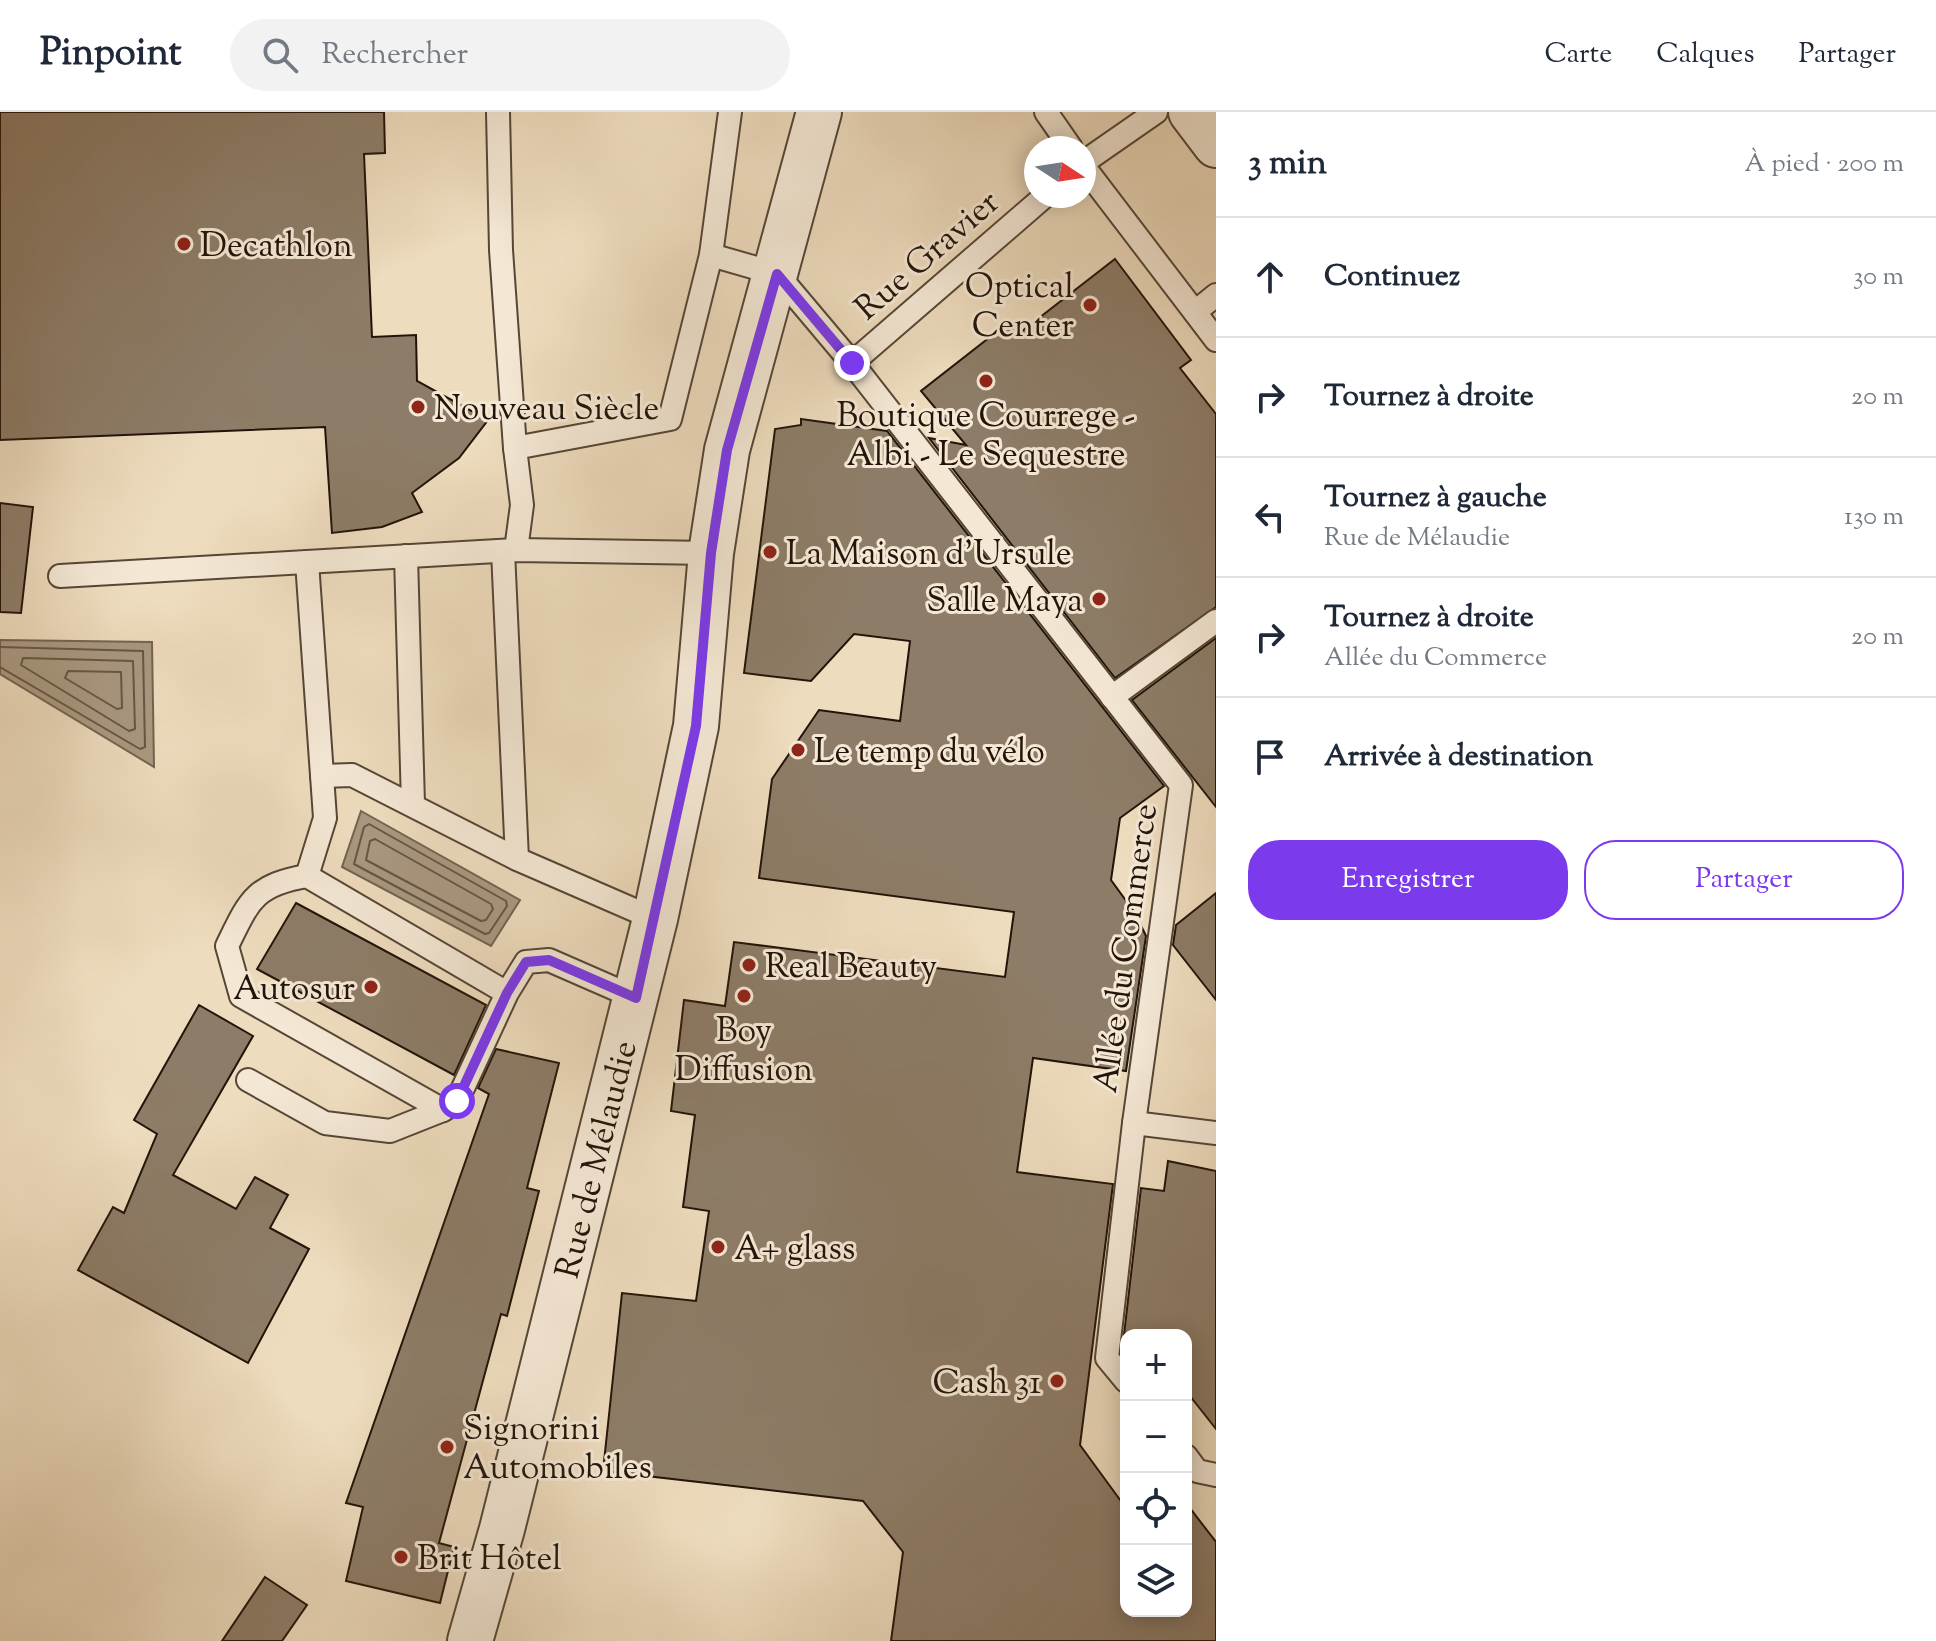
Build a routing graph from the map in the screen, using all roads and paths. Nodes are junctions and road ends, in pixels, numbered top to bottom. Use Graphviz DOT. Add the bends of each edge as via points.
graph roads {
  1 [pos="498,112"];
  2 [pos="730,112"];
  3 [pos="819,112"];
  4 [pos="1046,112"];
  5 [pos="1156,112"];
  6 [pos="1191,112"];
  7 [pos="1063,136"];
  8 [pos="1216,145"];
  9 [pos="1096,156"];
  10 [pos="1096,181"];
  11 [pos="1031,208"];
  12 [pos="711,255"];
  13 [pos="777,274"];
  14 [pos="1216,295"];
  15 [pos="1195,312"];
  16 [pos="1216,340"];
  17 [pos="852,363"];
  18 [pos="515,448"];
  19 [pos="509,550"];
  20 [pos="711,553"];
  21 [pos="406,556"];
  22 [pos="307,562"];
  23 [pos="60,576"];
  24 [pos="1216,621"];
  25 [pos="1112,697"];
  26 [pos="322,776"];
  27 [pos="413,804"];
  28 [pos="517,859"];
  29 [pos="307,876"];
  30 [pos="655,919"];
  31 [pos="507,993"];
  32 [pos="636,998"];
  33 [pos="248,1080"];
  34 [pos="443,1110"];
  35 [pos="1134,1123"];
  36 [pos="1216,1133"];
  37 [pos="1120,1374"];
  38 [pos="1192,1464"];
  39 [pos="1216,1475"];
  40 [pos="470,1641"];
  1 -- 18 [label="lane"];
  2 -- 12 [label="lane"];
  3 -- 13 [label="street, Rue de Mélaudie"];
  4 -- 7 [label="lane"];
  5 -- 9 [label="lane"];
  6 -- 8 [label="street"];
  10 -- 15 [label="lane"];
  11 -- 17 [label="lane, Rue Gravier"];
  12 -- 13 [label="lane"];
  12 -- 18 [label="lane" via="670,419"];
  13 -- 17 [label="lane, Allée du Commerce"];
  13 -- 20 [label="street, Rue de Mélaudie" via="727,450"];
  14 -- 15 [label="lane"];
  15 -- 16 [label="lane"];
  17 -- 25 [label="lane, Allée du Commerce"];
  18 -- 19 [label="lane" via="522,505"];
  19 -- 20 [label="lane"];
  19 -- 21 [label="lane"];
  19 -- 28 [label="lane"];
  20 -- 30 [label="street, Rue de Mélaudie" via="696,726"];
  21 -- 22 [label="lane"];
  21 -- 27 [label="lane"];
  22 -- 23 [label="lane"];
  22 -- 26 [label="lane"];
  24 -- 25 [label="lane"];
  25 -- 35 [label="lane, Allée du Commerce" via="1181,785"];
  26 -- 27 [label="lane" via="352,775"];
  26 -- 29 [label="lane" via="325,818"];
  27 -- 28 [label="lane"];
  28 -- 30 [label="lane"];
  29 -- 31 [label="lane"];
  29 -- 34 [label="lane" via="276,881 247,906 227,946 241,996"];
  30 -- 32 [label="street, Rue de Mélaudie"];
  31 -- 32 [label="lane" via="526,962 549,960"];
  31 -- 34 [label="lane" via="457,1101"];
  32 -- 40 [label="street, Rue de Mélaudie"];
  33 -- 34 [label="lane" via="325,1123 390,1131"];
  35 -- 36 [label="lane"];
  35 -- 37 [label="lane, Allée du Commerce" via="1107,1358"];
  38 -- 39 [label="lane" via="1197,1471"];
}
